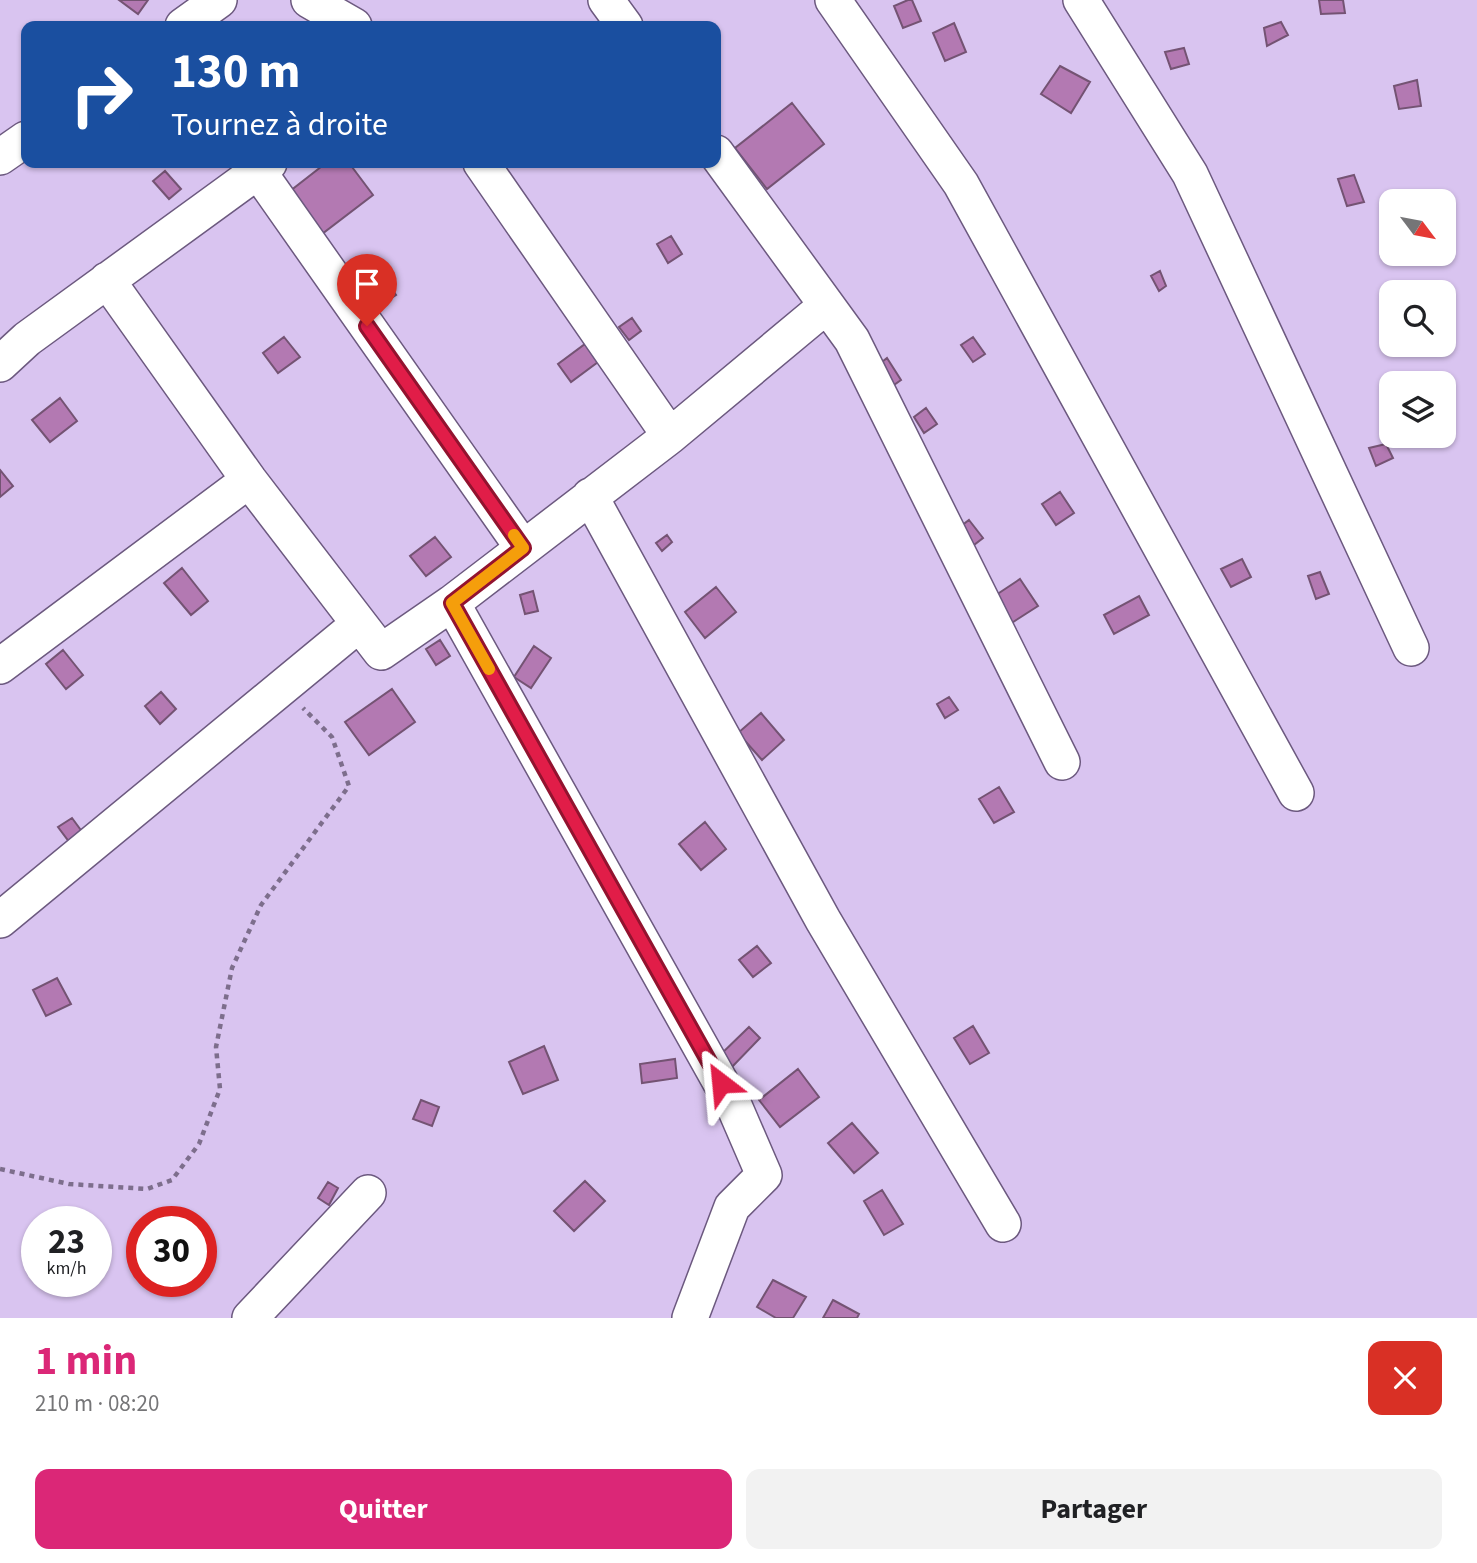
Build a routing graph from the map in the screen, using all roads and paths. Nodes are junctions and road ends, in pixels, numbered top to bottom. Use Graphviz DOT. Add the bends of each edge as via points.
graph roads {
  1 [pos="219,0"];
  2 [pos="310,0"];
  3 [pos="606,0"];
  4 [pos="833,0"];
  5 [pos="1081,0"];
  6 [pos="190,21"];
  7 [pos="346,21"];
  8 [pos="621,21"];
  9 [pos="21,143"];
  10 [pos="0,158"];
  11 [pos="721,160"];
  12 [pos="262,168"];
  13 [pos="264,168"];
  14 [pos="484,168"];
  15 [pos="107,280"];
  16 [pos="826,306"];
  17 [pos="0,364"];
  18 [pos="670,436"];
  19 [pos="249,480"];
  20 [pos="590,496"];
  21 [pos="523,548"];
  22 [pos="452,603"];
  23 [pos="359,624"];
  24 [pos="1411,648"];
  25 [pos="0,666"];
  26 [pos="282,688"];
  27 [pos="1062,762"];
  28 [pos="1296,793"];
  29 [pos="0,920"];
  30 [pos="0,1169"];
  31 [pos="368,1193"];
  32 [pos="1003,1224"];
  33 [pos="250,1318"];
  34 [pos="690,1318"];
  1 -- 6 [label="street"];
  2 -- 7 [label="street"];
  3 -- 8 [label="street"];
  4 -- 28 [label="street" via="961,184"];
  5 -- 24 [label="street" via="1190,174"];
  9 -- 10 [label="street"];
  11 -- 16 [label="street"];
  12 -- 15 [label="street"];
  13 -- 21 [label="street"];
  14 -- 18 [label="street"];
  15 -- 17 [label="street"];
  15 -- 19 [label="street"];
  16 -- 18 [label="street"];
  16 -- 27 [label="street" via="852,340"];
  18 -- 20 [label="street"];
  19 -- 23 [label="street"];
  19 -- 25 [label="street"];
  20 -- 21 [label="street"];
  20 -- 32 [label="street" via="824,919"];
  21 -- 22 [label="street"];
  22 -- 23 [label="street" via="381,652"];
  22 -- 34 [label="street" via="735,1108 764,1175 732,1207"];
  23 -- 26 [label="street"];
  26 -- 29 [label="street"];
  26 -- 30 [label="path" via="332,737 349,786 261,905 232,968 216,1047 220,1089 199,1144 172,1180 147,1189 69,1184"];
  31 -- 33 [label="street"];
}
